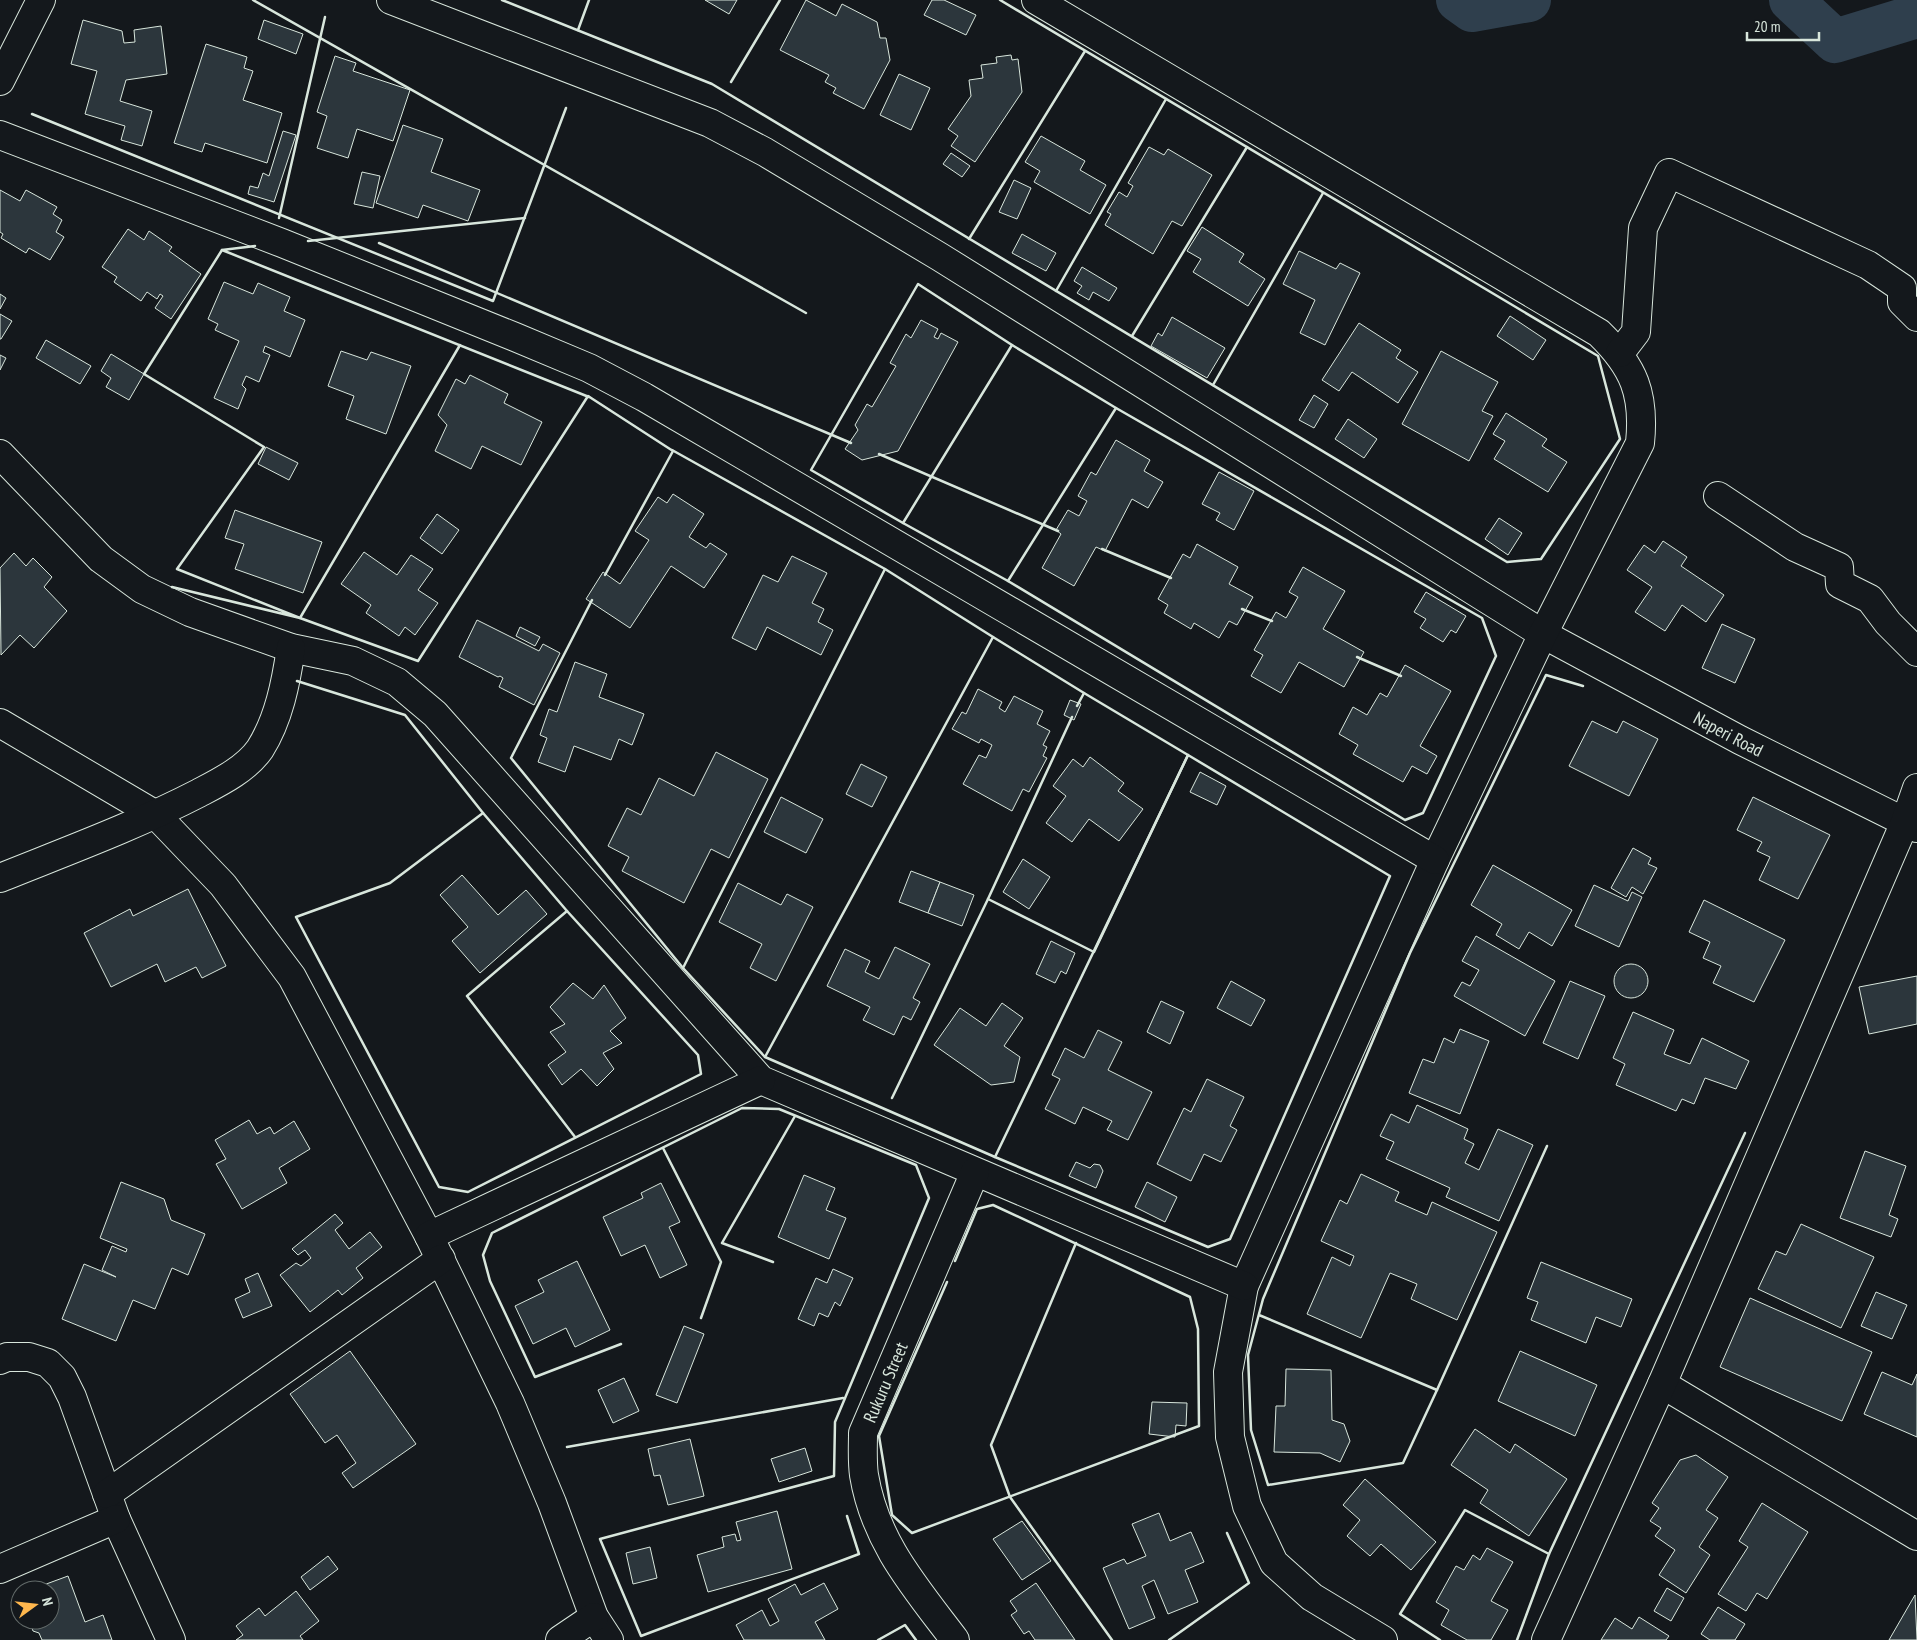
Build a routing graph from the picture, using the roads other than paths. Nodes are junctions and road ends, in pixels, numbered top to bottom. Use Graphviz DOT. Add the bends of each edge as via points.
graph roads {
  1 [pos="41,0"];
  2 [pos="391,0"];
  3 [pos="1036,0"];
  4 [pos="0,81"];
  5 [pos="0,135"];
  6 [pos="1917,317"];
  7 [pos="1620,353"];
  8 [pos="0,454"];
  9 [pos="1718,496"];
  10 [pos="1542,634"];
  11 [pos="290,648"];
  12 [pos="1917,652"];
  13 [pos="0,722"];
  14 [pos="1917,788"];
  15 [pos="156,816"];
  16 [pos="1911,825"];
  17 [pos="1435,860"];
  18 [pos="0,878"];
  19 [pos="761,1080"];
  20 [pos="975,1172"];
  21 [pos="435,1248"];
  22 [pos="1244,1286"];
  23 [pos="0,1360"];
  24 [pos="1662,1384"];
  25 [pos="112,1506"];
  26 [pos="1917,1536"];
  27 [pos="0,1569"];
  28 [pos="594,1617"];
  29 [pos="171,1640"];
  30 [pos="560,1640"];
  31 [pos="609,1640"];
  32 [pos="955,1640"];
  33 [pos="1383,1640"];
  34 [pos="1546,1640"];
  1 -- 4 [label="street"];
  2 -- 10 [label="street, Naperi Road" via="710,123 765,152 940,257"];
  3 -- 7 [label="street" via="1599,333"];
  5 -- 17 [label="street" via="291,247 589,368 644,397"];
  6 -- 7 [label="street" via="1902,302 1902,288 1868,264 1669,173 1643,228 1636,332"];
  7 -- 10 [label="street" via="1637,386 1642,418 1640,443"];
  8 -- 11 [label="street" via="101,559 142,589 190,612"];
  9 -- 12 [label="street" via="1795,547 1839,567 1840,584 1870,598 1888,623"];
  10 -- 16 [label="street, Naperi Road" via="1740,740"];
  10 -- 17 [label="street"];
  11 -- 15 [label="street" via="286,681 274,720 259,750 230,776"];
  11 -- 19 [label="street" via="353,661 396,682 434,714"];
  13 -- 15 [label="street"];
  14 -- 16 [label="street"];
  15 -- 18 [label="street"];
  15 -- 21 [label="street" via="224,885 292,977"];
  16 -- 24 [label="street"];
  17 -- 22 [label="street"];
  19 -- 20 [label="street"];
  19 -- 21 [label="street"];
  20 -- 22 [label="street"];
  20 -- 32 [label="street, Rukuru Street" via="863,1433 863,1473 872,1514 891,1554"];
  21 -- 25 [label="street"];
  21 -- 28 [label="street" via="522,1430"];
  22 -- 33 [label="street" via="1228,1372 1230,1437 1247,1506 1274,1563 1312,1597"];
  23 -- 25 [label="street" via="29,1357 48,1363 62,1377"];
  24 -- 26 [label="street"];
  24 -- 34 [label="street"];
  25 -- 27 [label="street"];
  25 -- 29 [label="street"];
  28 -- 30 [label="street"];
  28 -- 31 [label="street"];
}
